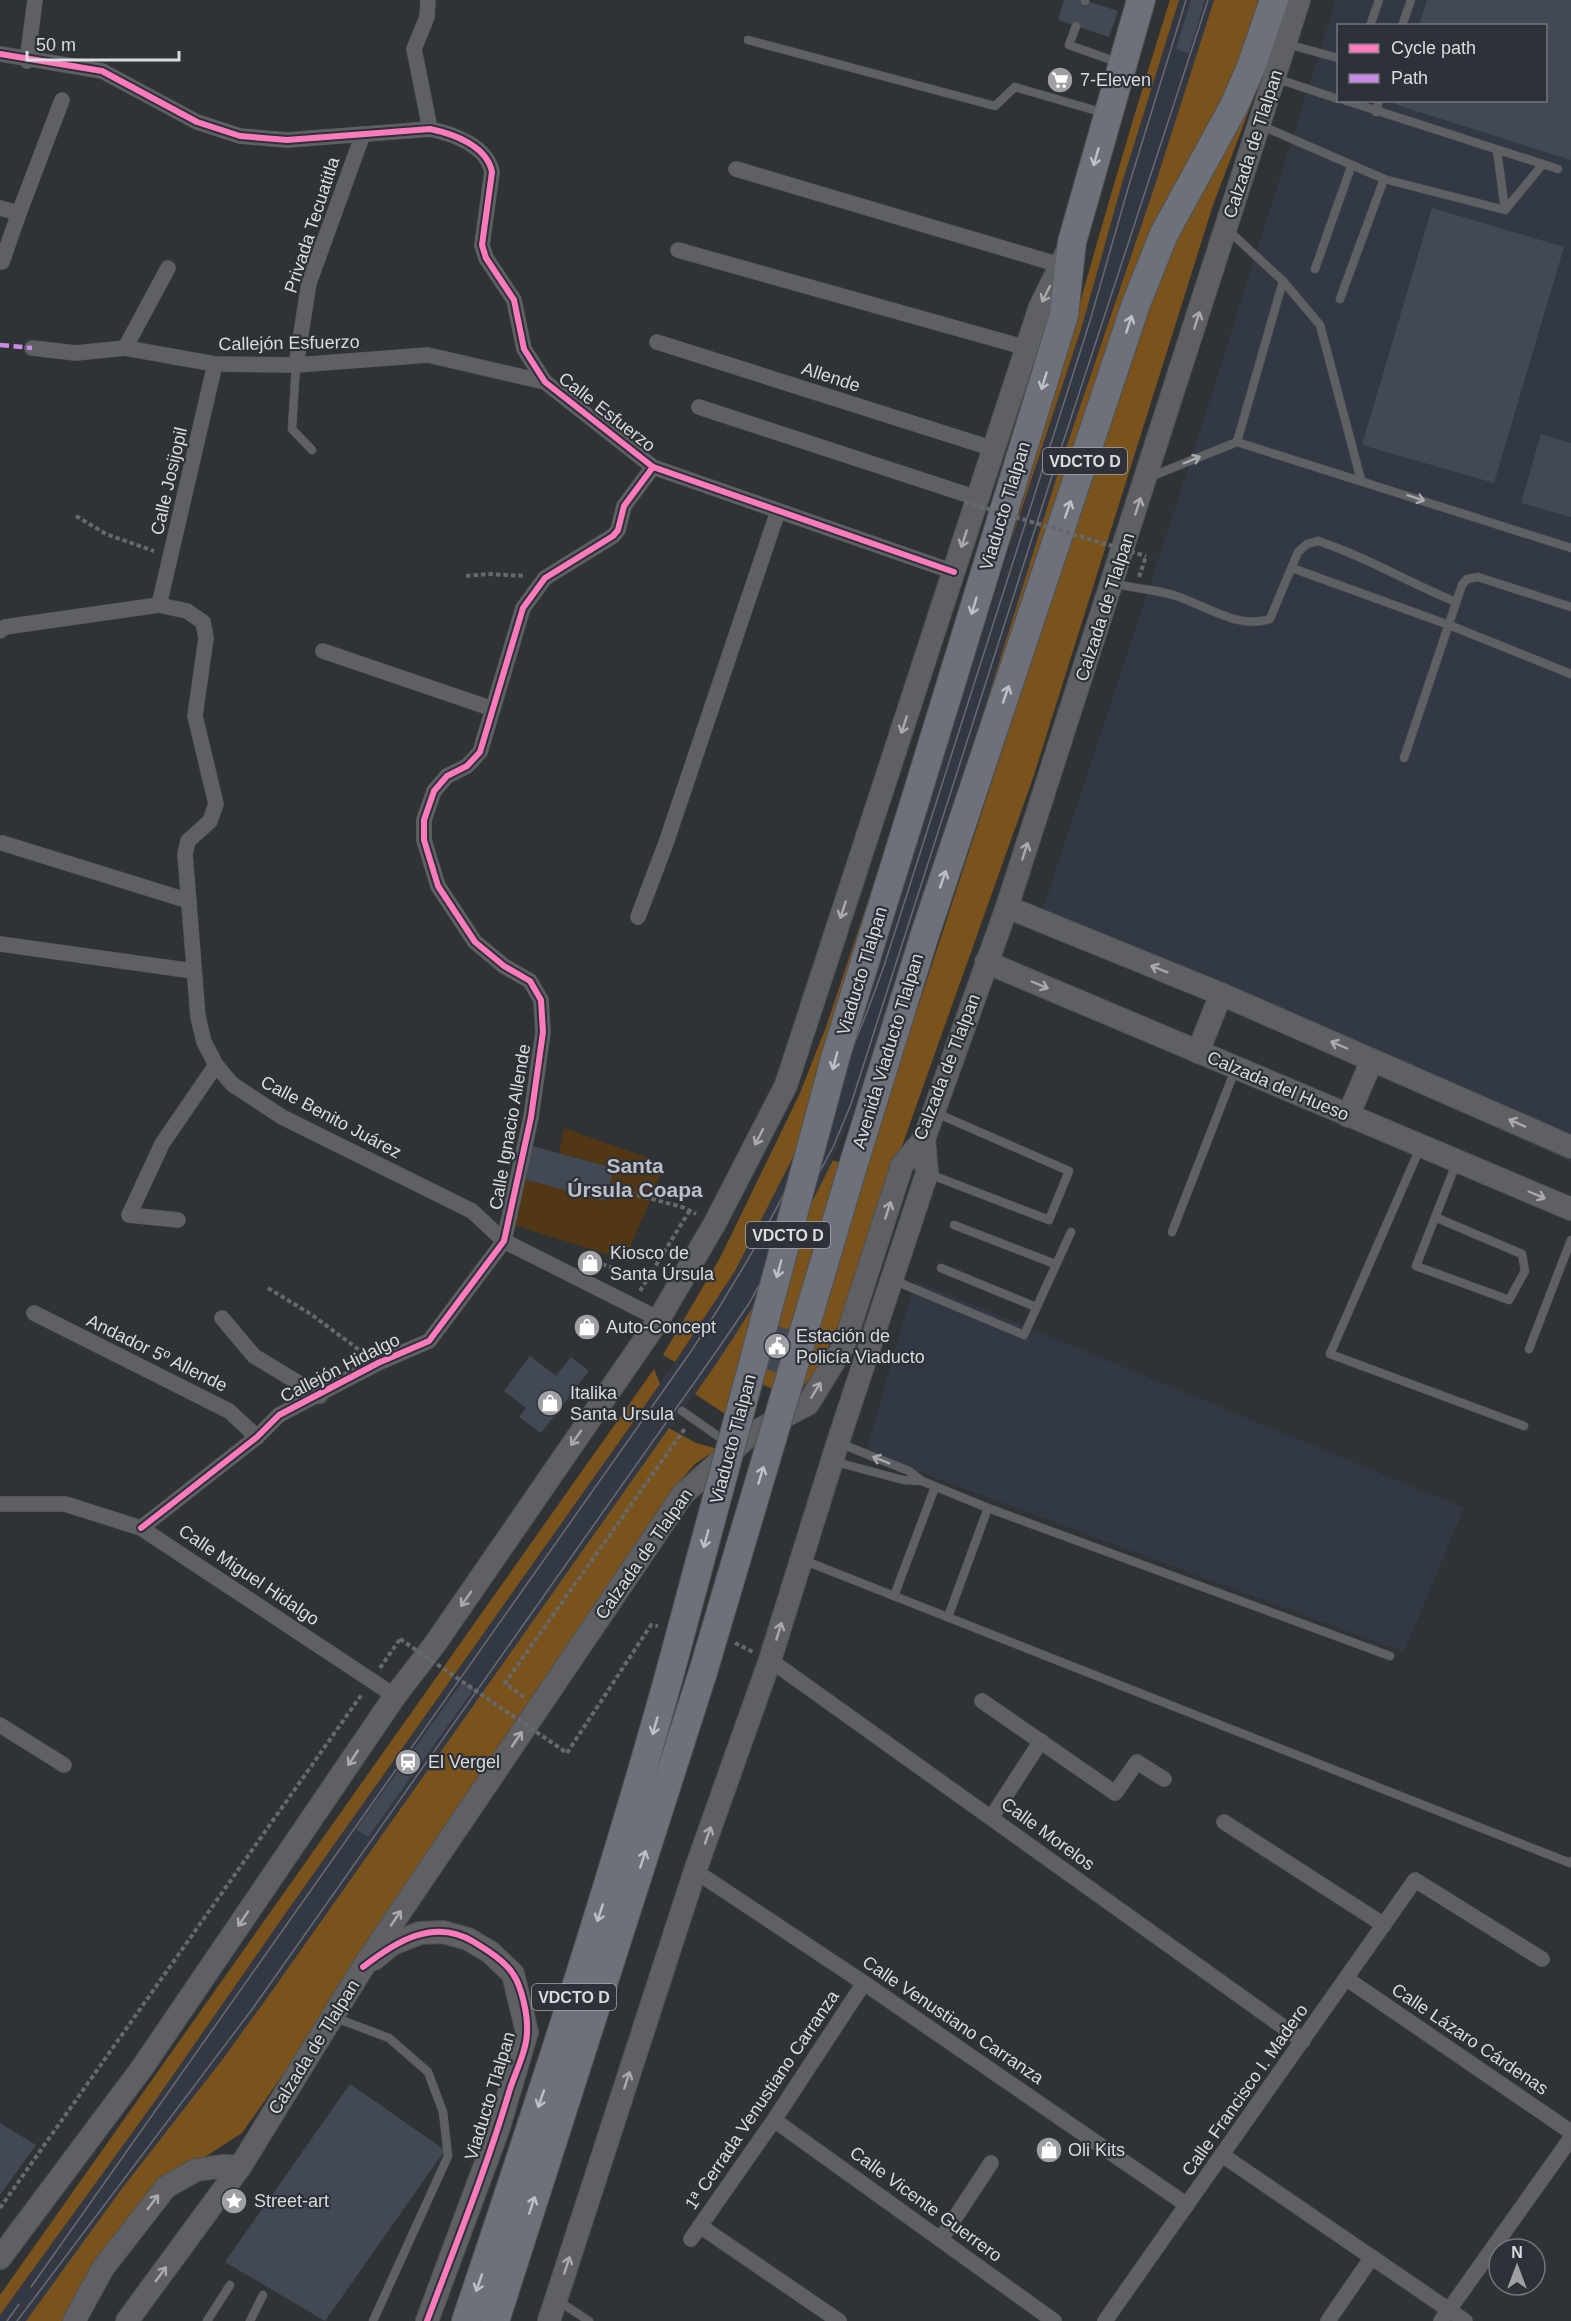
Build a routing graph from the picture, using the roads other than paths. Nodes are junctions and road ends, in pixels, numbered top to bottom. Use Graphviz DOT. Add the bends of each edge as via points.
graph roads {
  1 [pos="35,0"];
  2 [pos="428,0"];
  3 [pos="1142,0"];
  4 [pos="1274,0"];
  5 [pos="1299,0"];
  6 [pos="1379,0"];
  7 [pos="1411,0"];
  8 [pos="1371,24"];
  9 [pos="1403,24"];
  10 [pos="1076,26"];
  11 [pos="748,40"];
  12 [pos="1286,43"];
  13 [pos="0,54"];
  14 [pos="1337,58"];
  15 [pos="27,61"];
  16 [pos="1122,64"];
  17 [pos="1274,77"];
  18 [pos="1337,99"];
  19 [pos="62,100"];
  20 [pos="1349,102"];
  21 [pos="1378,102"];
  22 [pos="1376,112"];
  23 [pos="1108,114"];
  24 [pos="1259,124"];
  25 [pos="430,129"];
  26 [pos="363,134"];
  27 [pos="1497,150"];
  28 [pos="1543,164"];
  29 [pos="1351,167"];
  30 [pos="736,169"];
  31 [pos="1558,169"];
  32 [pos="1384,179"];
  33 [pos="0,207"];
  34 [pos="1505,210"];
  35 [pos="19,213"];
  36 [pos="1226,228"];
  37 [pos="678,250"];
  38 [pos="1066,253"];
  39 [pos="2,262"];
  40 [pos="168,268"];
  41 [pos="1315,269"];
  42 [pos="1282,281"];
  43 [pos="1340,299"];
  44 [pos="657,342"];
  45 [pos="32,348"];
  46 [pos="125,348"];
  47 [pos="1027,348"];
  48 [pos="215,364"];
  49 [pos="296,365"];
  50 [pos="545,382"];
  51 [pos="699,407"];
  52 [pos="1237,442"];
  53 [pos="994,449"];
  54 [pos="312,450"];
  55 [pos="653,467"];
  56 [pos="1146,478"];
  57 [pos="1361,480"];
  58 [pos="971,500"];
  59 [pos="778,512"];
  60 [pos="1571,548"];
  61 [pos="1292,568"];
  62 [pos="954,572"];
  63 [pos="1113,583"];
  64 [pos="1456,602"];
  65 [pos="159,606"];
  66 [pos="1571,607"];
  67 [pos="1449,625"];
  68 [pos="0,631"];
  69 [pos="322,651"];
  70 [pos="1571,674"];
  71 [pos="493,708"];
  72 [pos="1404,758"];
  73 [pos="2,843"];
  74 [pos="189,901"];
  75 [pos="1007,906"];
  76 [pos="638,916"];
  77 [pos="0,944"];
  78 [pos="986,962"];
  79 [pos="193,971"];
  80 [pos="1221,994"];
  81 [pos="1198,1052"];
  82 [pos="1372,1060"];
  83 [pos="216,1065"];
  84 [pos="1236,1068"];
  85 [pos="934,1113"];
  86 [pos="1348,1116"];
  87 [pos="924,1139"];
  88 [pos="1421,1146"];
  89 [pos="1571,1147"];
  90 [pos="1457,1161"];
  91 [pos="852,1169"];
  92 [pos="927,1173"];
  93 [pos="1571,1209"];
  94 [pos="1437,1218"];
  95 [pos="178,1220"];
  96 [pos="954,1225"];
  97 [pos="1071,1232"];
  98 [pos="1172,1232"];
  99 [pos="1571,1240"];
  100 [pos="504,1241"];
  101 [pos="1056,1264"];
  102 [pos="941,1268"];
  103 [pos="892,1279"];
  104 [pos="1036,1307"];
  105 [pos="34,1313"];
  106 [pos="222,1318"];
  107 [pos="658,1319"];
  108 [pos="1529,1349"];
  109 [pos="320,1395"];
  110 [pos="682,1411"];
  111 [pos="1524,1426"];
  112 [pos="257,1437"];
  113 [pos="735,1448"];
  114 [pos="835,1452"];
  115 [pos="922,1481"];
  116 [pos="935,1487"];
  117 [pos="0,1503"];
  118 [pos="988,1508"];
  119 [pos="141,1528"];
  120 [pos="801,1559"];
  121 [pos="894,1596"];
  122 [pos="948,1617"];
  123 [pos="1390,1656"];
  124 [pos="770,1660"];
  125 [pos="395,1696"];
  126 [pos="982,1701"];
  127 [pos="0,1725"];
  128 [pos="1041,1741"];
  129 [pos="64,1766"];
  130 [pos="1164,1779"];
  131 [pos="991,1818"];
  132 [pos="1224,1822"];
  133 [pos="1571,1861"];
  134 [pos="695,1871"];
  135 [pos="1384,1925"];
  136 [pos="1542,1959"];
  137 [pos="363,1967"];
  138 [pos="1347,1979"];
  139 [pos="864,1983"];
  140 [pos="332,2017"];
  141 [pos="1303,2041"];
  142 [pos="774,2120"];
  143 [pos="1571,2132"];
  144 [pos="1571,2138"];
  145 [pos="1222,2156"];
  146 [pos="991,2163"];
  147 [pos="240,2167"];
  148 [pos="1187,2205"];
  149 [pos="700,2226"];
  150 [pos="691,2239"];
  151 [pos="942,2239"];
  152 [pos="0,2258"];
  153 [pos="1372,2258"];
  154 [pos="230,2285"];
  155 [pos="264,2295"];
  156 [pos="552,2310"];
  157 [pos="1445,2316"];
  158 [pos="74,2321"];
  159 [pos="127,2321"];
  160 [pos="207,2321"];
  161 [pos="250,2321"];
  162 [pos="373,2321"];
  163 [pos="427,2321"];
  164 [pos="466,2321"];
  165 [pos="495,2321"];
  166 [pos="589,2321"];
  167 [pos="839,2321"];
  168 [pos="1054,2321"];
  169 [pos="1105,2321"];
  170 [pos="1328,2321"];
  171 [pos="1465,2321"];
  1 -- 15 [label="street"];
  2 -- 25 [label="street" via="427,17 414,49"];
  3 -- 16 [label="highway"];
  91 -- 4 [label="highway, Avenida Viaducto Tlalpan / VDCTO D, one-way" via="925,934 1139,295 1174,214 1234,106"];
  5 -- 12 [label="main road, Calzada de Tlalpan"];
  6 -- 8 [label="lane"];
  7 -- 9 [label="lane"];
  10 -- 16 [label="lane" via="1070,45"];
  11 -- 23 [label="lane" via="994,106 1016,87"];
  12 -- 14 [label="lane"];
  12 -- 17 [label="main road, Calzada de Tlalpan"];
  13 -- 15 [label="street, Calle Esfuerzo"];
  15 -- 26 [label="street, Calle Esfuerzo" via="102,71 197,122 240,136 287,140"];
  16 -- 23 [label="highway"];
  17 -- 18 [label="lane"];
  17 -- 24 [label="main road, Calzada de Tlalpan"];
  19 -- 35 [label="street"];
  20 -- 22 [label="lane"];
  21 -- 22 [label="lane"];
  22 -- 27 [label="lane"];
  23 -- 38 [label="highway, one-way"];
  24 -- 29 [label="lane"];
  24 -- 36 [label="main road, Calzada de Tlalpan"];
  25 -- 26 [label="street, Calle Esfuerzo"];
  25 -- 50 [label="street, Calle Esfuerzo" via="466,142 490,161 492,172 482,245 486,258 514,300 524,349"];
  26 -- 49 [label="street, Privada Tecuatitla" via="309,283"];
  27 -- 28 [label="lane"];
  27 -- 34 [label="lane"];
  28 -- 31 [label="lane"];
  28 -- 34 [label="lane"];
  29 -- 32 [label="lane"];
  29 -- 41 [label="lane"];
  30 -- 38 [label="street"];
  32 -- 34 [label="lane"];
  32 -- 43 [label="lane"];
  33 -- 35 [label="street"];
  35 -- 39 [label="street"];
  36 -- 42 [label="lane"];
  56 -- 36 [label="main road, Calzada de Tlalpan, one-way"];
  37 -- 47 [label="street"];
  38 -- 47 [label="main road, one-way" via="1040,307"];
  38 -- 164 [label="highway, Viaducto Tlalpan / VDCTO D, one-way, bridge" via="1064,315 836,1055 622,1845"];
  40 -- 46 [label="street"];
  42 -- 52 [label="lane"];
  42 -- 57 [label="lane" via="1320,325"];
  44 -- 53 [label="street, Allende"];
  45 -- 46 [label="street, Callejón Esfuerzo" via="76,353"];
  46 -- 48 [label="street, Callejón Esfuerzo"];
  47 -- 53 [label="main road"];
  48 -- 49 [label="street, Callejón Esfuerzo"];
  48 -- 65 [label="street, Calle Josijopil"];
  49 -- 50 [label="street, Callejón Esfuerzo" via="428,355"];
  49 -- 54 [label="lane" via="292,429"];
  50 -- 55 [label="street, Calle Esfuerzo"];
  51 -- 58 [label="street"];
  56 -- 52 [label="lane, one-way"];
  52 -- 57 [label="lane"];
  53 -- 58 [label="main road"];
  55 -- 59 [label="street, Calle Esfuerzo"];
  55 -- 71 [label="street, Calle Ignacio Allende" via="624,506 613,536 544,578 523,608"];
  63 -- 56 [label="main road, Calzada de Tlalpan, one-way"];
  57 -- 60 [label="lane, one-way"];
  58 -- 62 [label="main road, one-way"];
  59 -- 62 [label="street, Calle Esfuerzo"];
  59 -- 76 [label="street"];
  61 -- 63 [label="lane" via="1269,619 1260,622 1235,619 1171,594"];
  61 -- 64 [label="lane" via="1298,552 1318,541 1392,570 1413,585"];
  61 -- 67 [label="lane"];
  62 -- 107 [label="main road, one-way" via="786,1085 715,1223"];
  75 -- 63 [label="main road, Calzada de Tlalpan, one-way"];
  64 -- 66 [label="lane" via="1467,579 1478,577"];
  64 -- 67 [label="lane"];
  65 -- 68 [label="street, Calle Benito Juárez" via="5,627"];
  65 -- 74 [label="street, Calle Benito Juárez" via="187,610 202,622 206,638 195,716 216,804 210,820 188,841 185,854"];
  67 -- 70 [label="lane"];
  67 -- 72 [label="lane"];
  69 -- 71 [label="street"];
  71 -- 100 [label="street, Calle Ignacio Allende" via="480,752 467,766 447,776 434,791 424,820 424,840 438,886 475,942 530,981 541,1000 543,1032 531,1117"];
  73 -- 74 [label="street"];
  74 -- 79 [label="street, Calle Benito Juárez"];
  75 -- 78 [label="main road, Calzada de Tlalpan"];
  80 -- 75 [label="main road, one-way"];
  77 -- 79 [label="street"];
  78 -- 81 [label="main road, Calzada del Hueso, one-way"];
  78 -- 85 [label="main road, Calzada de Tlalpan"];
  79 -- 83 [label="street, Calle Benito Juárez" via="204,1042"];
  80 -- 81 [label="main road"];
  82 -- 80 [label="main road, one-way"];
  81 -- 84 [label="main road, Calzada del Hueso"];
  82 -- 86 [label="main road"];
  89 -- 82 [label="main road, one-way"];
  83 -- 95 [label="street" via="162,1144 129,1215"];
  83 -- 100 [label="street, Calle Benito Juárez" via="232,1084 282,1117 472,1211"];
  84 -- 86 [label="main road, Calzada del Hueso"];
  84 -- 98 [label="lane"];
  85 -- 87 [label="main road, Calzada de Tlalpan"];
  85 -- 92 [label="lane" via="1069,1171 1049,1220"];
  86 -- 88 [label="main road, Calzada del Hueso"];
  87 -- 92 [label="main road"];
  113 -- 87 [label="main road, Calzada de Tlalpan, one-way" via="751,1434 808,1404 844,1345 902,1165"];
  88 -- 90 [label="main road, Calzada del Hueso"];
  88 -- 111 [label="lane" via="1330,1354"];
  90 -- 93 [label="main road, Calzada del Hueso, one-way"];
  90 -- 94 [label="lane"];
  165 -- 91 [label="highway, Viaducto Tlalpan / VDCTO D, one-way, bridge" via="703,1672"];
  92 -- 103 [label="main road"];
  94 -- 94 [label="lane" via="1416,1266 1509,1300 1524,1271 1522,1254"];
  96 -- 101 [label="lane"];
  97 -- 101 [label="lane"];
  99 -- 108 [label="lane"];
  100 -- 107 [label="street, Calle Benito Juárez"];
  100 -- 109 [label="street, Callejón Hidalgo" via="429,1341"];
  101 -- 104 [label="lane"];
  102 -- 104 [label="lane"];
  103 -- 104 [label="lane" via="1024,1335"];
  103 -- 114 [label="main road"];
  105 -- 112 [label="street, Andador 5º Allende" via="229,1411"];
  106 -- 109 [label="street" via="254,1356"];
  107 -- 125 [label="main road, one-way" via="435,1644"];
  109 -- 112 [label="street, Callejón Hidalgo" via="279,1415"];
  110 -- 113 [label="lane"];
  112 -- 119 [label="street, Callejón Hidalgo"];
  137 -- 113 [label="main road, Calzada de Tlalpan, one-way" via="683,1494"];
  114 -- 115 [label="lane" via="903,1480"];
  115 -- 114 [label="lane, one-way" via="909,1471"];
  114 -- 120 [label="main road"];
  115 -- 116 [label="lane"];
  116 -- 118 [label="lane"];
  116 -- 121 [label="lane"];
  117 -- 119 [label="street, Calle Miguel Hidalgo" via="65,1504"];
  118 -- 122 [label="lane"];
  118 -- 123 [label="lane"];
  119 -- 125 [label="street, Calle Miguel Hidalgo"];
  120 -- 121 [label="lane"];
  124 -- 120 [label="main road, one-way"];
  121 -- 122 [label="lane"];
  122 -- 133 [label="lane"];
  124 -- 131 [label="street, Calle Morelos"];
  134 -- 124 [label="main road, one-way"];
  125 -- 152 [label="main road, one-way" via="142,2068"];
  126 -- 128 [label="street"];
  127 -- 129 [label="street"];
  128 -- 130 [label="street" via="1115,1792 1137,1762"];
  128 -- 131 [label="street"];
  131 -- 141 [label="street, Calle Morelos"];
  132 -- 135 [label="street"];
  134 -- 139 [label="street, Calle Venustiano Carranza"];
  156 -- 134 [label="main road, one-way"];
  135 -- 136 [label="street, Calle Francisco I. Madero" via="1415,1881"];
  135 -- 138 [label="street, Calle Francisco I. Madero"];
  137 -- 140 [label="main road, Calzada de Tlalpan"];
  137 -- 163 [label="main road, Viaducto Tlalpan" via="392,1944 420,1933 443,1932 468,1939 490,1952 513,1974 521,1998 527,2032 498,2130"];
  138 -- 141 [label="street, Calle Francisco I. Madero"];
  138 -- 143 [label="street, Calle Lázaro Cárdenas"];
  139 -- 142 [label="street, 1ª Cerrada Venustiano Carranza"];
  139 -- 148 [label="street, Calle Venustiano Carranza"];
  140 -- 147 [label="main road, Calzada de Tlalpan"];
  140 -- 162 [label="lane" via="389,2038 428,2073 443,2112 448,2156"];
  141 -- 145 [label="street, Calle Francisco I. Madero"];
  142 -- 149 [label="street, 1ª Cerrada Venustiano Carranza"];
  142 -- 151 [label="street, Calle Vicente Guerrero"];
  144 -- 157 [label="street"];
  145 -- 148 [label="street, Calle Francisco I. Madero"];
  145 -- 153 [label="street"];
  146 -- 151 [label="street"];
  158 -- 147 [label="main road, one-way" via="103,2268 166,2187 196,2170"];
  159 -- 147 [label="main road, Calzada de Tlalpan, one-way"];
  148 -- 169 [label="street, Calle Francisco I. Madero"];
  149 -- 150 [label="street, 1ª Cerrada Venustiano Carranza"];
  149 -- 167 [label="street"];
  151 -- 168 [label="street, Calle Vicente Guerrero"];
  153 -- 157 [label="street"];
  153 -- 170 [label="street"];
  154 -- 160 [label="lane"];
  155 -- 161 [label="lane"];
  156 -- 166 [label="lane"];
  157 -- 171 [label="street"];
}
